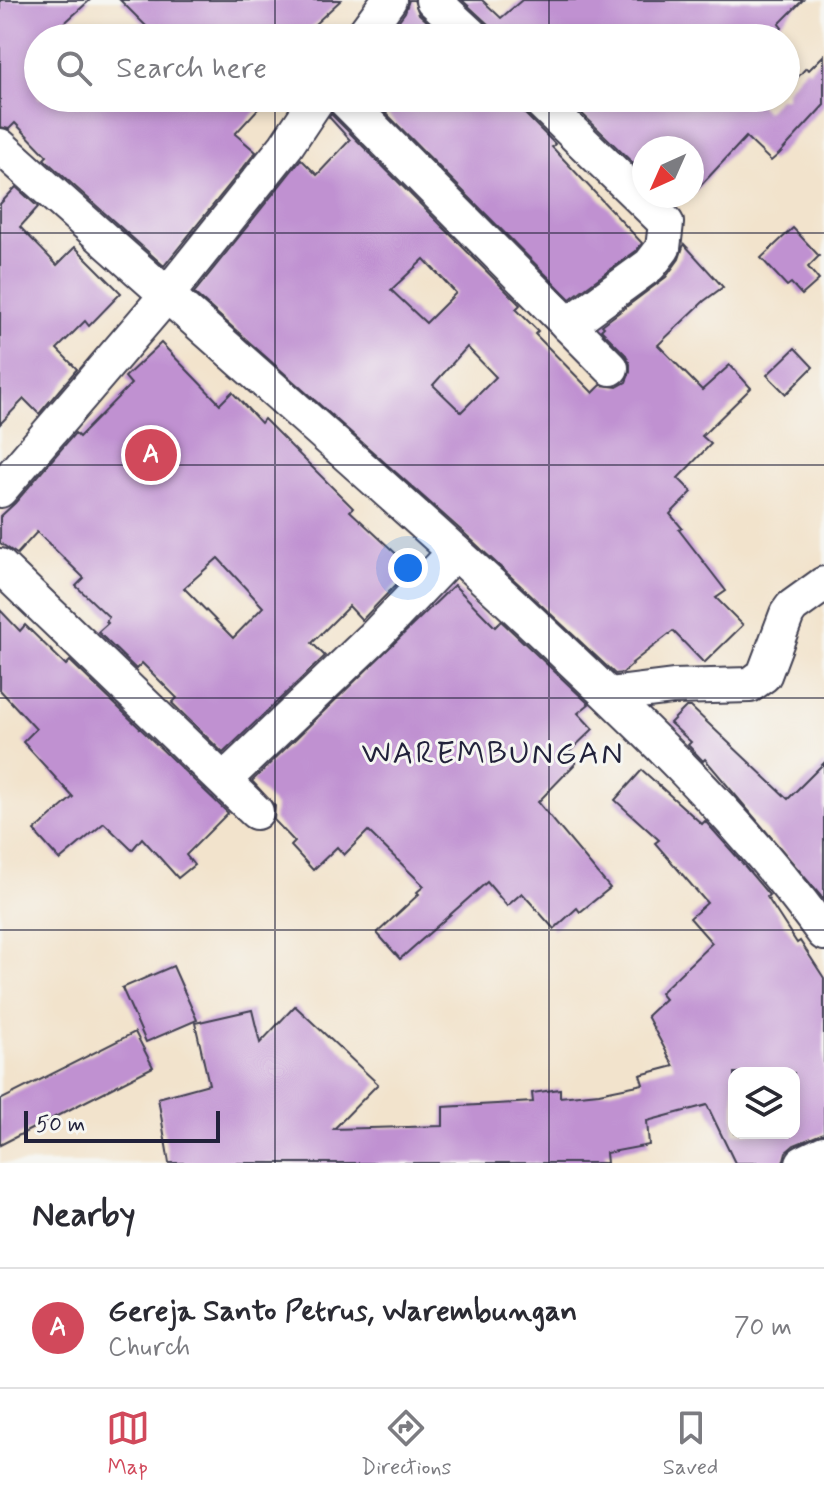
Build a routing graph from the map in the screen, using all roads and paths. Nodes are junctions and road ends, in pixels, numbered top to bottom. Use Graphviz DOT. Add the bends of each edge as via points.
graph roads {
  1 [pos="389,0"];
  2 [pos="433,0"];
  3 [pos="371,24"];
  4 [pos="459,24"];
  5 [pos="309,112"];
  6 [pos="357,112"];
  7 [pos="551,112"];
  8 [pos="0,146"];
  9 [pos="166,296"];
  10 [pos="568,325"];
  11 [pos="611,368"];
  12 [pos="0,490"];
  13 [pos="455,552"];
  14 [pos="0,566"];
  15 [pos="824,584"];
  16 [pos="609,695"];
  17 [pos="224,780"];
  18 [pos="256,812"];
  19 [pos="824,933"];
  20 [pos="824,1153"];
  21 [pos="803,1163"];
  1 -- 3 [label="street"];
  2 -- 4 [label="street"];
  5 -- 9 [label="street"];
  6 -- 10 [label="street"];
  7 -- 10 [label="street" via="666,223 663,248 650,265"];
  8 -- 9 [label="street"];
  9 -- 12 [label="street"];
  9 -- 13 [label="street"];
  10 -- 11 [label="street"];
  13 -- 16 [label="street"];
  13 -- 17 [label="street"];
  14 -- 17 [label="street"];
  15 -- 16 [label="street" via="787,614 758,681"];
  16 -- 19 [label="street" via="695,781"];
  17 -- 18 [label="street"];
  20 -- 21 [label="street"];
}
